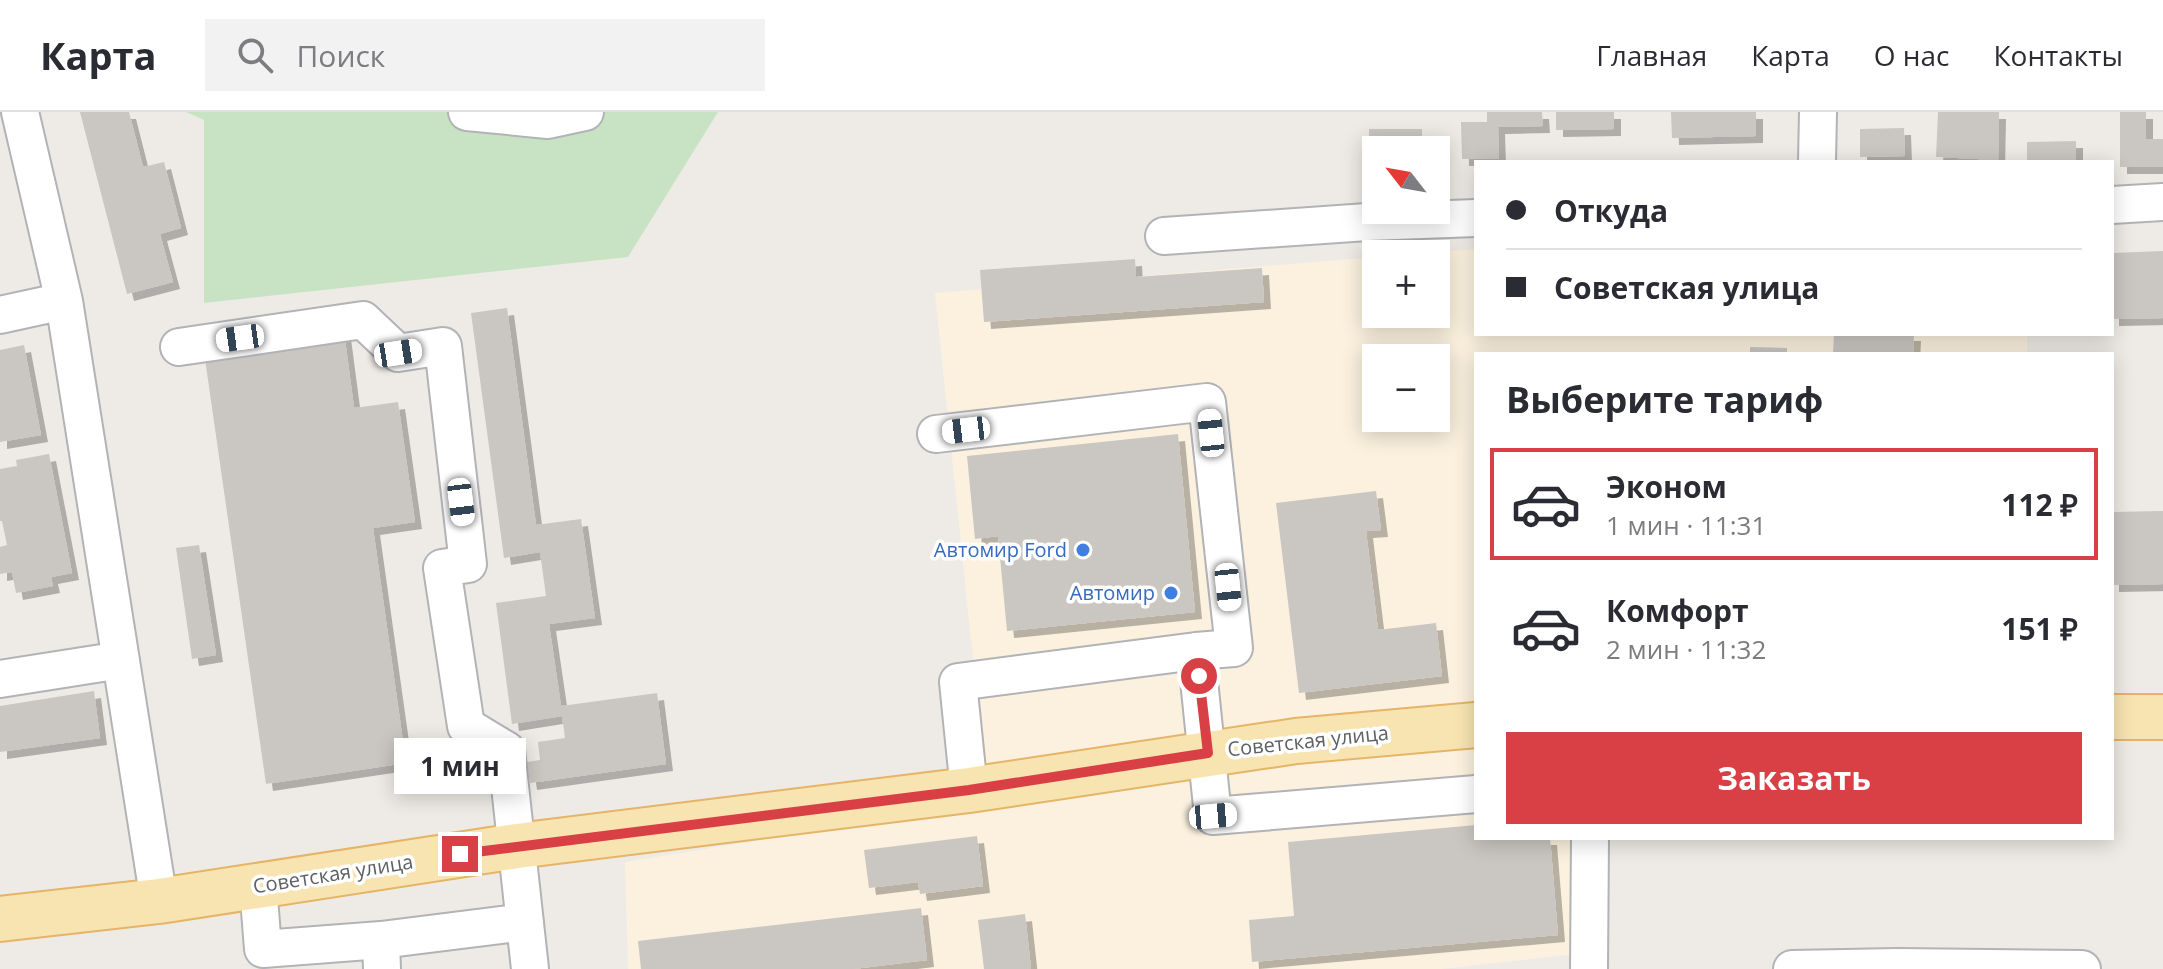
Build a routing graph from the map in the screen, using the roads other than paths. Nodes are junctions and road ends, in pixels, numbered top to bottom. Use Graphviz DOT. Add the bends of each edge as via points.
graph roads {
  1 [pos="20,112"];
  2 [pos="467,112"];
  3 [pos="585,112"];
  4 [pos="1818,112"];
  5 [pos="1817,160"];
  6 [pos="2163,202"];
  7 [pos="2114,205"];
  8 [pos="1474,218"];
  9 [pos="1164,236"];
  10 [pos="64,301"];
  11 [pos="0,315"];
  12 [pos="179,347"];
  13 [pos="936,434"];
  14 [pos="1196,651"];
  15 [pos="121,660"];
  16 [pos="0,679"];
  17 [pos="2114,717"];
  18 [pos="2163,717"];
  19 [pos="1474,725"];
  20 [pos="1208,753"];
  21 [pos="969,790"];
  22 [pos="1474,794"];
  23 [pos="1590,840"];
  24 [pos="517,846"];
  25 [pos="258,885"];
  26 [pos="159,901"];
  27 [pos="0,919"];
  28 [pos="525,922"];
  29 [pos="382,954"];
  30 [pos="1897,968"];
  31 [pos="530,969"];
  32 [pos="1589,969"];
  33 [pos="1792,969"];
  34 [pos="2082,969"];
  1 -- 10 [label="street"];
  2 -- 3 [label="street" via="548,120"];
  4 -- 5 [label="street"];
  6 -- 7 [label="street"];
  8 -- 9 [label="street"];
  10 -- 11 [label="street"];
  10 -- 15 [label="street"];
  12 -- 24 [label="street" via="363,320 398,353 443,346 468,564 442,568 466,726 506,750"];
  13 -- 14 [label="street" via="1207,402 1234,648"];
  14 -- 20 [label="street"];
  14 -- 21 [label="street" via="958,682"];
  15 -- 16 [label="street"];
  15 -- 26 [label="street"];
  17 -- 18 [label="main road"];
  19 -- 20 [label="main road, Советская улица"];
  20 -- 21 [label="main road, Советская улица"];
  20 -- 22 [label="street" via="1213,816"];
  21 -- 24 [label="main road, Советская улица"];
  23 -- 32 [label="street"];
  24 -- 25 [label="main road, Советская улица"];
  24 -- 28 [label="street"];
  25 -- 26 [label="main road, Советская улица"];
  25 -- 29 [label="street" via="263,949"];
  26 -- 27 [label="main road, Советская улица"];
  28 -- 29 [label="street"];
  28 -- 31 [label="street"];
  30 -- 33 [label="street"];
  30 -- 34 [label="street"];
}
